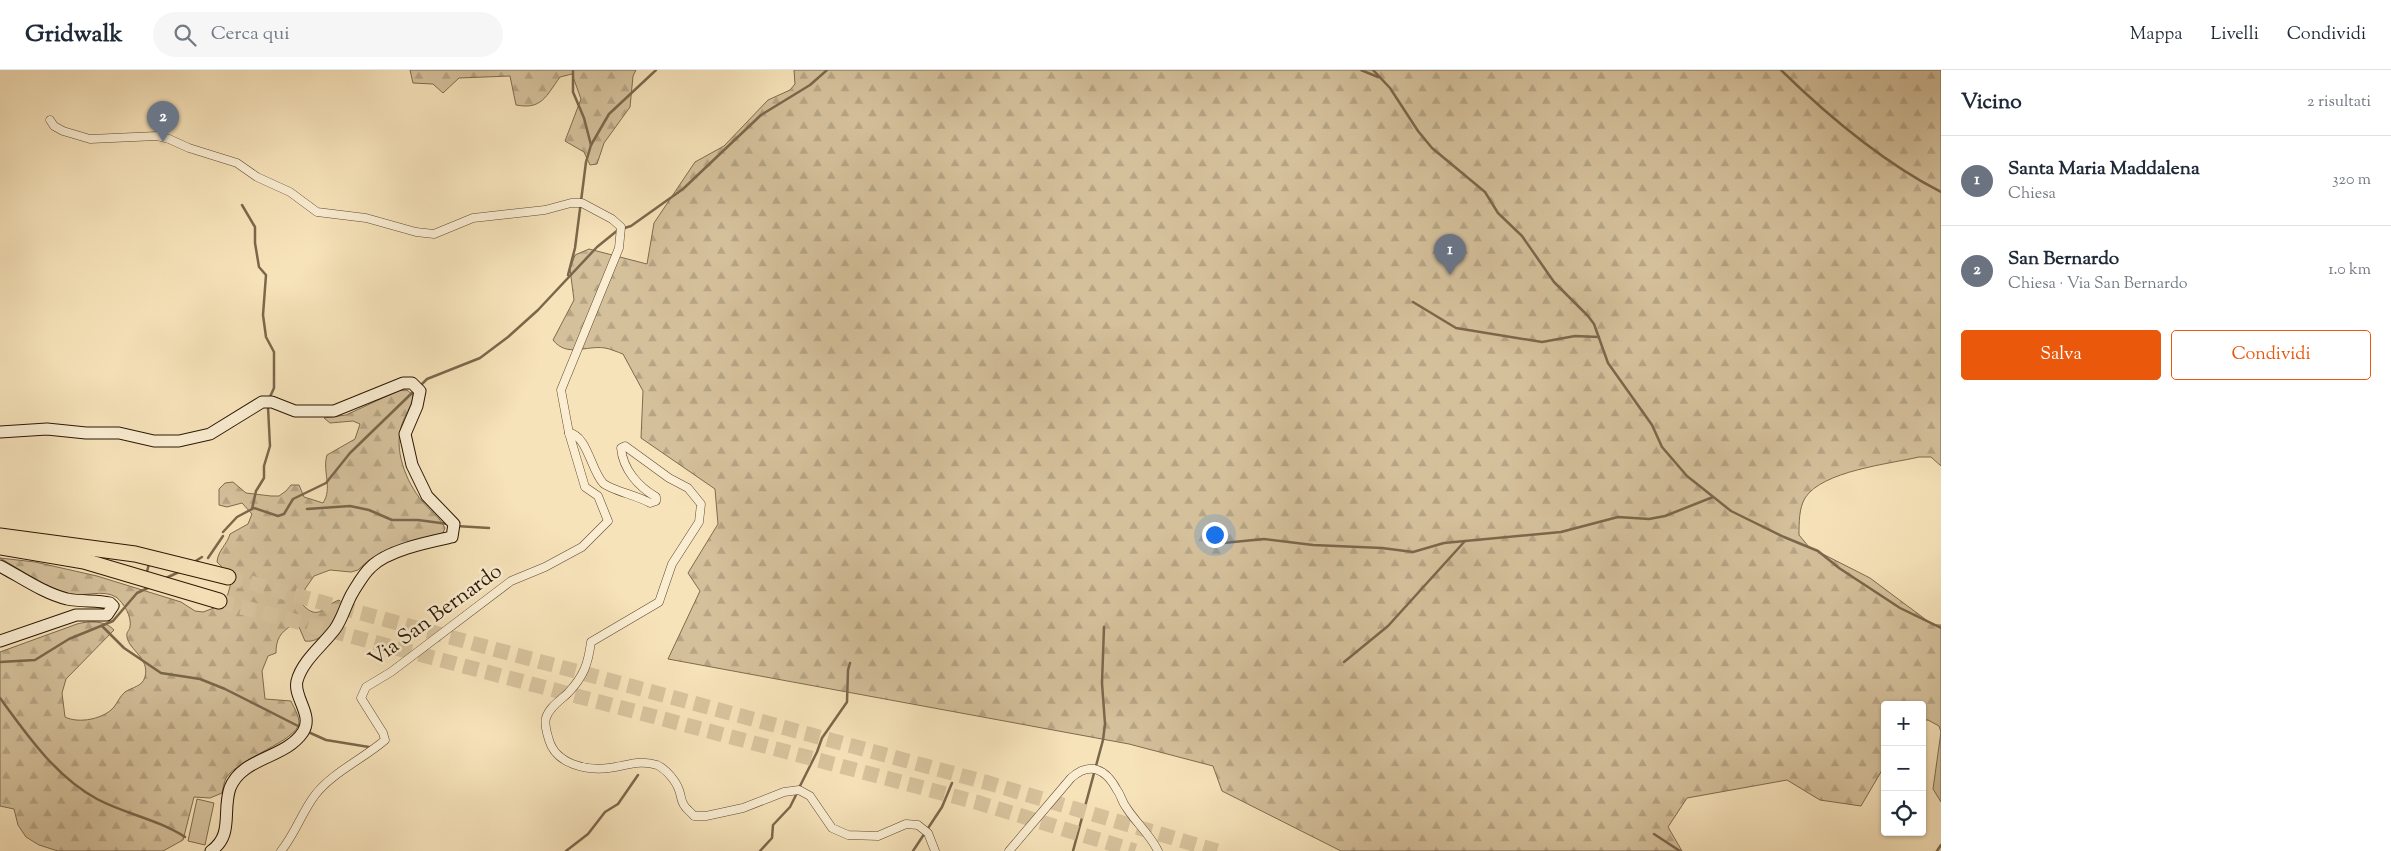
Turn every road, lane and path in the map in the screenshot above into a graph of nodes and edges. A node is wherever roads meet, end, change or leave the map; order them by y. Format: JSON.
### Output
{"nodes":[{"id":1,"x":50,"y":120,"type":"dead end"},
{"id":2,"x":0,"y":432,"type":"edge"},
{"id":3,"x":569,"y":433,"type":"junction"},
{"id":4,"x":0,"y":536,"type":"edge"},
{"id":5,"x":0,"y":547,"type":"edge"},
{"id":6,"x":82,"y":553,"type":"junction"},
{"id":7,"x":0,"y":566,"type":"edge"},
{"id":8,"x":228,"y":577,"type":"tunnel mouth"},
{"id":9,"x":219,"y":601,"type":"tunnel mouth"},
{"id":10,"x":0,"y":642,"type":"edge"},
{"id":11,"x":211,"y":851,"type":"edge"},
{"id":12,"x":281,"y":851,"type":"edge"},
{"id":13,"x":935,"y":851,"type":"edge"},
{"id":14,"x":1009,"y":851,"type":"edge"},
{"id":15,"x":1158,"y":851,"type":"edge"}],
"edges":[{"from":1,"to":3,"type":"street","name":"Via San Bernardo"},
{"from":2,"to":11,"type":"street"},
{"from":3,"to":12,"type":"street","name":"Via San Bernardo"},
{"from":3,"to":13,"type":"street"},
{"from":4,"to":6,"type":"highway"},
{"from":5,"to":6,"type":"highway"},
{"from":6,"to":8,"type":"highway"},
{"from":6,"to":9,"type":"highway"},
{"from":7,"to":10,"type":"street"},
{"from":14,"to":15,"type":"street"}]}
